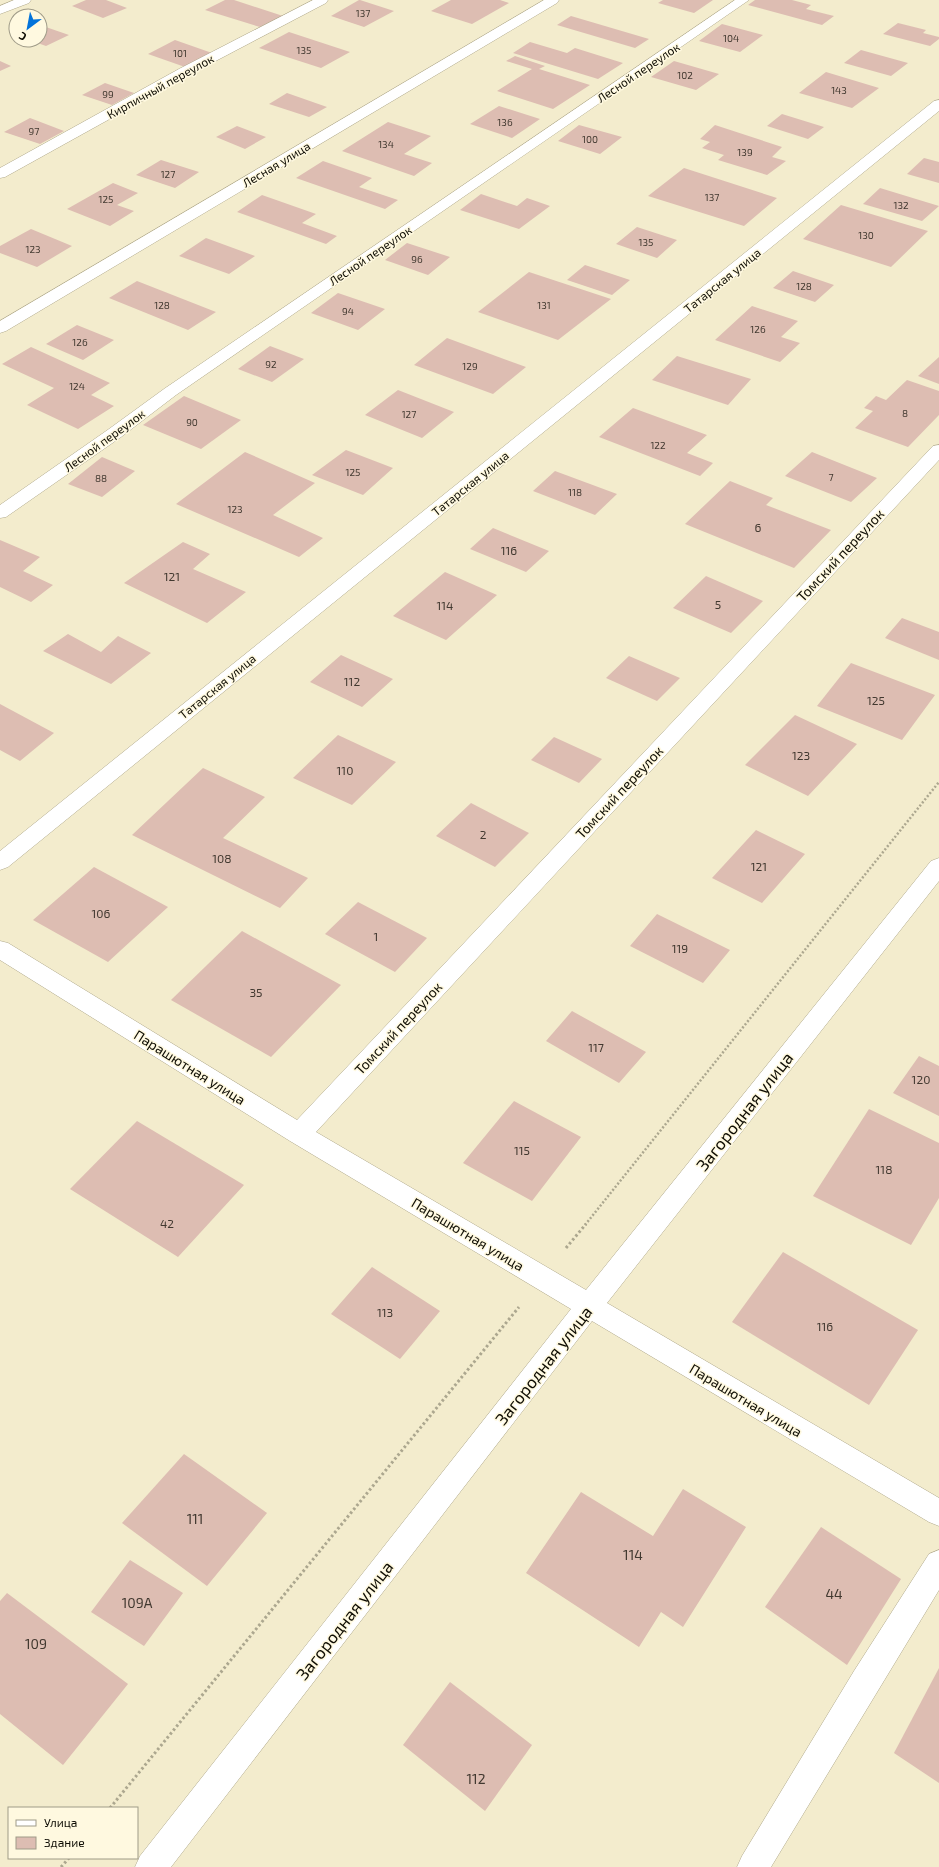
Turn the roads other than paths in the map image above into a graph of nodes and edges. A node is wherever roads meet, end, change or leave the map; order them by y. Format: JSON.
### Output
{"nodes":[{"id":1,"x":25,"y":0,"type":"edge"},
{"id":2,"x":322,"y":0,"type":"edge"},
{"id":3,"x":553,"y":0,"type":"edge"},
{"id":4,"x":742,"y":0,"type":"edge"},
{"id":5,"x":0,"y":10,"type":"edge"},
{"id":6,"x":939,"y":104,"type":"edge"},
{"id":7,"x":0,"y":174,"type":"edge"},
{"id":8,"x":0,"y":328,"type":"edge"},
{"id":9,"x":939,"y":450,"type":"edge"},
{"id":10,"x":0,"y":513,"type":"edge"},
{"id":11,"x":0,"y":862,"type":"edge"},
{"id":12,"x":939,"y":866,"type":"edge"},
{"id":13,"x":0,"y":949,"type":"edge"},
{"id":14,"x":299,"y":1134,"type":"junction"},
{"id":15,"x":588,"y":1307,"type":"junction"},
{"id":16,"x":939,"y":1513,"type":"edge"},
{"id":17,"x":939,"y":1564,"type":"edge"},
{"id":18,"x":151,"y":1867,"type":"edge"},
{"id":19,"x":753,"y":1867,"type":"edge"}],
"edges":[{"from":1,"to":5,"type":"street"},
{"from":2,"to":7,"type":"street","name":"Кирпичный переулок"},
{"from":3,"to":8,"type":"street","name":"Лесная улица"},
{"from":4,"to":10,"type":"street","name":"Лесной переулок"},
{"from":6,"to":11,"type":"street","name":"Татарская улица"},
{"from":9,"to":14,"type":"street","name":"Томский переулок"},
{"from":12,"to":15,"type":"street","name":"Загородная улица"},
{"from":13,"to":14,"type":"street","name":"Парашютная улица"},
{"from":14,"to":15,"type":"street","name":"Парашютная улица"},
{"from":15,"to":16,"type":"street","name":"Парашютная улица"},
{"from":15,"to":18,"type":"street","name":"Загородная улица"},
{"from":17,"to":19,"type":"street"}]}
